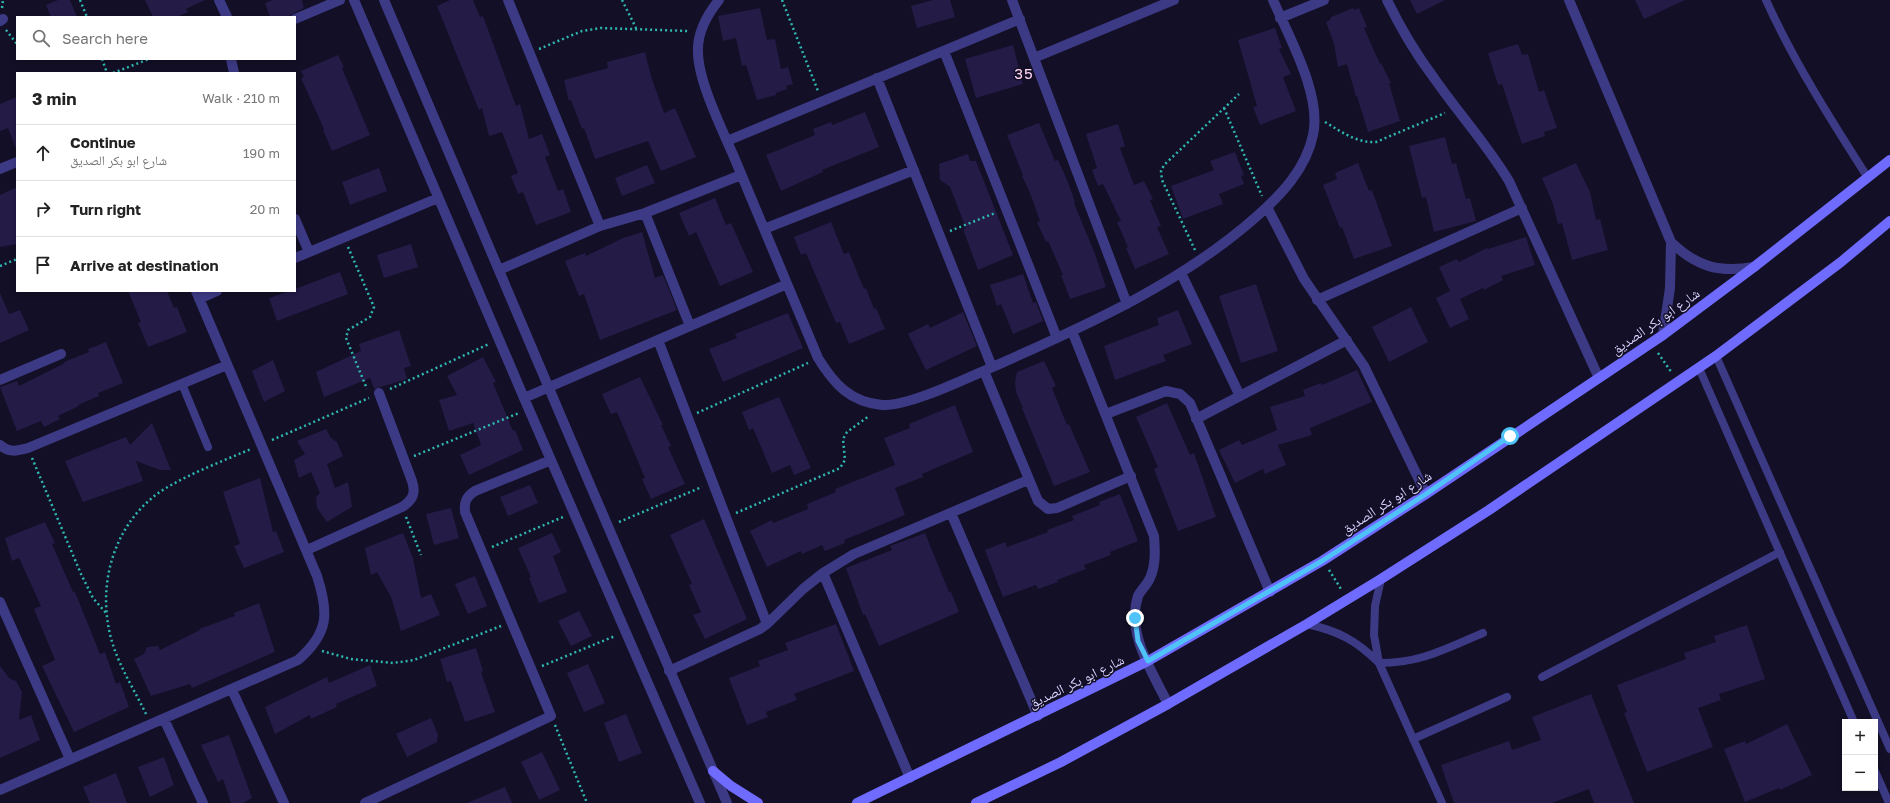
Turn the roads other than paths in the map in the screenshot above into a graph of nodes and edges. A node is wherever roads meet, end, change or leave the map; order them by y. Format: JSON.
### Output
{"nodes":[{"id":1,"x":219,"y":0,"type":"edge"},
{"id":2,"x":340,"y":0,"type":"edge"},
{"id":3,"x":354,"y":0,"type":"edge"},
{"id":4,"x":384,"y":0,"type":"edge"},
{"id":5,"x":508,"y":0,"type":"edge"},
{"id":6,"x":719,"y":0,"type":"edge"},
{"id":7,"x":1012,"y":0,"type":"edge"},
{"id":8,"x":1174,"y":0,"type":"edge"},
{"id":9,"x":1272,"y":0,"type":"edge"},
{"id":10,"x":1324,"y":0,"type":"edge"},
{"id":11,"x":1387,"y":0,"type":"edge"},
{"id":12,"x":1568,"y":0,"type":"edge"},
{"id":13,"x":1766,"y":0,"type":"edge"},
{"id":14,"x":227,"y":16,"type":"edge"},
{"id":15,"x":1280,"y":18,"type":"junction"},
{"id":16,"x":296,"y":19,"type":"edge"},
{"id":17,"x":1020,"y":19,"type":"junction"},
{"id":18,"x":944,"y":51,"type":"junction"},
{"id":19,"x":1034,"y":58,"type":"junction"},
{"id":20,"x":231,"y":60,"type":"edge"},
{"id":21,"x":234,"y":72,"type":"edge"},
{"id":22,"x":877,"y":78,"type":"junction"},
{"id":23,"x":727,"y":141,"type":"junction"},
{"id":24,"x":1890,"y":160,"type":"edge"},
{"id":25,"x":16,"y":162,"type":"edge"},
{"id":26,"x":0,"y":169,"type":"edge"},
{"id":27,"x":914,"y":170,"type":"junction"},
{"id":28,"x":741,"y":176,"type":"junction"},
{"id":29,"x":1868,"y":178,"type":"junction"},
{"id":30,"x":438,"y":198,"type":"junction"},
{"id":31,"x":1267,"y":207,"type":"junction"},
{"id":32,"x":1522,"y":208,"type":"junction"},
{"id":33,"x":645,"y":213,"type":"junction"},
{"id":34,"x":296,"y":221,"type":"edge"},
{"id":35,"x":1890,"y":221,"type":"edge"},
{"id":36,"x":600,"y":226,"type":"junction"},
{"id":37,"x":764,"y":230,"type":"junction"},
{"id":38,"x":1671,"y":242,"type":"junction"},
{"id":39,"x":309,"y":252,"type":"junction"},
{"id":40,"x":296,"y":258,"type":"edge"},
{"id":41,"x":1754,"y":267,"type":"junction"},
{"id":42,"x":499,"y":270,"type":"junction"},
{"id":43,"x":1181,"y":273,"type":"junction"},
{"id":44,"x":787,"y":284,"type":"junction"},
{"id":45,"x":212,"y":292,"type":"edge"},
{"id":46,"x":198,"y":295,"type":"edge"},
{"id":47,"x":1317,"y":300,"type":"junction"},
{"id":48,"x":1127,"y":304,"type":"junction"},
{"id":49,"x":690,"y":326,"type":"junction"},
{"id":50,"x":1072,"y":331,"type":"junction"},
{"id":51,"x":1663,"y":335,"type":"junction"},
{"id":52,"x":1057,"y":338,"type":"junction"},
{"id":53,"x":658,"y":340,"type":"junction"},
{"id":54,"x":1347,"y":340,"type":"junction"},
{"id":55,"x":61,"y":354,"type":"dead end"},
{"id":56,"x":1716,"y":356,"type":"junction"},
{"id":57,"x":227,"y":365,"type":"junction"},
{"id":58,"x":1699,"y":368,"type":"junction"},
{"id":59,"x":988,"y":369,"type":"junction"},
{"id":60,"x":1598,"y":376,"type":"junction"},
{"id":61,"x":0,"y":380,"type":"edge"},
{"id":62,"x":182,"y":384,"type":"junction"},
{"id":63,"x":547,"y":388,"type":"junction"},
{"id":64,"x":379,"y":393,"type":"dead end"},
{"id":65,"x":1240,"y":396,"type":"junction"},
{"id":66,"x":524,"y":398,"type":"junction"},
{"id":67,"x":1106,"y":414,"type":"junction"},
{"id":68,"x":1196,"y":419,"type":"junction"},
{"id":69,"x":0,"y":445,"type":"edge"},
{"id":70,"x":208,"y":447,"type":"dead end"},
{"id":71,"x":551,"y":460,"type":"junction"},
{"id":72,"x":1131,"y":476,"type":"junction"},
{"id":73,"x":1028,"y":480,"type":"junction"},
{"id":74,"x":1426,"y":494,"type":"junction"},
{"id":75,"x":951,"y":513,"type":"junction"},
{"id":76,"x":307,"y":550,"type":"junction"},
{"id":77,"x":1780,"y":552,"type":"junction"},
{"id":78,"x":823,"y":573,"type":"junction"},
{"id":79,"x":1381,"y":579,"type":"junction"},
{"id":80,"x":1270,"y":592,"type":"junction"},
{"id":81,"x":0,"y":602,"type":"edge"},
{"id":82,"x":767,"y":624,"type":"junction"},
{"id":83,"x":1307,"y":624,"type":"junction"},
{"id":84,"x":1482,"y":633,"type":"dead end"},
{"id":85,"x":1148,"y":661,"type":"junction"},
{"id":86,"x":1379,"y":663,"type":"junction"},
{"id":87,"x":669,"y":670,"type":"junction"},
{"id":88,"x":1542,"y":677,"type":"dead end"},
{"id":89,"x":232,"y":690,"type":"junction"},
{"id":90,"x":1507,"y":697,"type":"dead end"},
{"id":91,"x":1168,"y":704,"type":"junction"},
{"id":92,"x":1038,"y":716,"type":"junction"},
{"id":93,"x":164,"y":719,"type":"junction"},
{"id":94,"x":1853,"y":719,"type":"edge"},
{"id":95,"x":1414,"y":739,"type":"junction"},
{"id":96,"x":1890,"y":749,"type":"edge"},
{"id":97,"x":70,"y":759,"type":"junction"},
{"id":98,"x":713,"y":771,"type":"junction"},
{"id":99,"x":910,"y":778,"type":"junction"},
{"id":100,"x":1878,"y":778,"type":"edge"},
{"id":101,"x":0,"y":790,"type":"edge"},
{"id":102,"x":203,"y":803,"type":"edge"},
{"id":103,"x":284,"y":803,"type":"edge"},
{"id":104,"x":365,"y":803,"type":"edge"},
{"id":105,"x":700,"y":803,"type":"edge"},
{"id":106,"x":727,"y":803,"type":"edge"},
{"id":107,"x":758,"y":803,"type":"edge"},
{"id":108,"x":857,"y":803,"type":"edge"},
{"id":109,"x":976,"y":803,"type":"edge"},
{"id":110,"x":1442,"y":803,"type":"edge"},
{"id":111,"x":1889,"y":803,"type":"edge"}],
"edges":[{"from":1,"to":14,"type":"street"},
{"from":2,"to":16,"type":"street"},
{"from":3,"to":30,"type":"street"},
{"from":4,"to":42,"type":"street"},
{"from":5,"to":36,"type":"street"},
{"from":6,"to":23,"type":"street"},
{"from":7,"to":17,"type":"street"},
{"from":8,"to":19,"type":"street"},
{"from":9,"to":15,"type":"street"},
{"from":10,"to":15,"type":"street"},
{"from":11,"to":32,"type":"street"},
{"from":12,"to":38,"type":"street"},
{"from":13,"to":29,"type":"lane"},
{"from":15,"to":31,"type":"street"},
{"from":17,"to":18,"type":"street"},
{"from":17,"to":19,"type":"street"},
{"from":18,"to":22,"type":"street"},
{"from":18,"to":52,"type":"street"},
{"from":19,"to":48,"type":"street"},
{"from":20,"to":21,"type":"street"},
{"from":22,"to":23,"type":"street"},
{"from":22,"to":27,"type":"street"},
{"from":23,"to":28,"type":"street"},
{"from":24,"to":29,"type":"main road","name":"شارع ابو بكر الصديق"},
{"from":25,"to":26,"type":"street"},
{"from":27,"to":37,"type":"street"},
{"from":27,"to":59,"type":"street"},
{"from":28,"to":33,"type":"street"},
{"from":28,"to":37,"type":"street"},
{"from":29,"to":41,"type":"main road","name":"شارع ابو بكر الصديق"},
{"from":30,"to":39,"type":"street"},
{"from":30,"to":66,"type":"street"},
{"from":31,"to":43,"type":"street"},
{"from":31,"to":47,"type":"street"},
{"from":32,"to":47,"type":"street"},
{"from":32,"to":60,"type":"street"},
{"from":33,"to":36,"type":"street"},
{"from":33,"to":49,"type":"street"},
{"from":34,"to":39,"type":"street"},
{"from":35,"to":56,"type":"main road"},
{"from":36,"to":42,"type":"street"},
{"from":37,"to":44,"type":"street"},
{"from":38,"to":41,"type":"street"},
{"from":38,"to":51,"type":"street"},
{"from":39,"to":40,"type":"street"},
{"from":41,"to":51,"type":"main road","name":"شارع ابو بكر الصديق"},
{"from":42,"to":63,"type":"street"},
{"from":43,"to":48,"type":"street"},
{"from":43,"to":65,"type":"street"},
{"from":44,"to":49,"type":"street"},
{"from":44,"to":59,"type":"street"},
{"from":45,"to":46,"type":"street"},
{"from":46,"to":57,"type":"street"},
{"from":47,"to":54,"type":"street"},
{"from":48,"to":50,"type":"street"},
{"from":49,"to":53,"type":"street"},
{"from":50,"to":52,"type":"street"},
{"from":50,"to":67,"type":"street"},
{"from":51,"to":60,"type":"main road","name":"شارع ابو بكر الصديق"},
{"from":52,"to":59,"type":"street"},
{"from":53,"to":63,"type":"street"},
{"from":53,"to":82,"type":"street"},
{"from":54,"to":65,"type":"street"},
{"from":54,"to":74,"type":"street"},
{"from":55,"to":61,"type":"street"},
{"from":56,"to":58,"type":"main road"},
{"from":56,"to":96,"type":"lane"},
{"from":57,"to":62,"type":"street"},
{"from":57,"to":76,"type":"street"},
{"from":58,"to":77,"type":"lane"},
{"from":58,"to":79,"type":"main road"},
{"from":59,"to":73,"type":"street"},
{"from":60,"to":74,"type":"main road","name":"شارع ابو بكر الصديق"},
{"from":62,"to":69,"type":"street"},
{"from":62,"to":70,"type":"lane"},
{"from":63,"to":66,"type":"street"},
{"from":63,"to":87,"type":"street"},
{"from":64,"to":76,"type":"street"},
{"from":65,"to":68,"type":"street"},
{"from":66,"to":71,"type":"street"},
{"from":67,"to":68,"type":"street"},
{"from":67,"to":72,"type":"street"},
{"from":68,"to":80,"type":"street"},
{"from":71,"to":104,"type":"street"},
{"from":71,"to":105,"type":"street"},
{"from":72,"to":73,"type":"street"},
{"from":72,"to":85,"type":"street"},
{"from":73,"to":75,"type":"street"},
{"from":74,"to":80,"type":"main road","name":"شارع ابو بكر الصديق"},
{"from":75,"to":78,"type":"street"},
{"from":75,"to":92,"type":"street"},
{"from":76,"to":89,"type":"street"},
{"from":77,"to":88,"type":"lane"},
{"from":77,"to":94,"type":"lane"},
{"from":78,"to":82,"type":"street"},
{"from":78,"to":99,"type":"street"},
{"from":79,"to":83,"type":"main road"},
{"from":79,"to":86,"type":"lane"},
{"from":80,"to":85,"type":"main road","name":"شارع ابو بكر الصديق"},
{"from":81,"to":97,"type":"street"},
{"from":82,"to":87,"type":"street"},
{"from":83,"to":86,"type":"lane"},
{"from":83,"to":91,"type":"main road"},
{"from":84,"to":86,"type":"lane"},
{"from":85,"to":91,"type":"street"},
{"from":85,"to":92,"type":"main road","name":"شارع ابو بكر الصديق"},
{"from":86,"to":95,"type":"lane"},
{"from":87,"to":98,"type":"street"},
{"from":89,"to":93,"type":"street"},
{"from":89,"to":103,"type":"street"},
{"from":90,"to":95,"type":"lane"},
{"from":91,"to":109,"type":"main road"},
{"from":92,"to":99,"type":"main road","name":"شارع ابو بكر الصديق"},
{"from":93,"to":97,"type":"street"},
{"from":93,"to":102,"type":"street"},
{"from":95,"to":110,"type":"lane"},
{"from":97,"to":101,"type":"street"},
{"from":98,"to":106,"type":"street"},
{"from":98,"to":107,"type":"main road"},
{"from":99,"to":108,"type":"main road","name":"شارع ابو بكر الصديق"},
{"from":100,"to":111,"type":"lane"}]}
